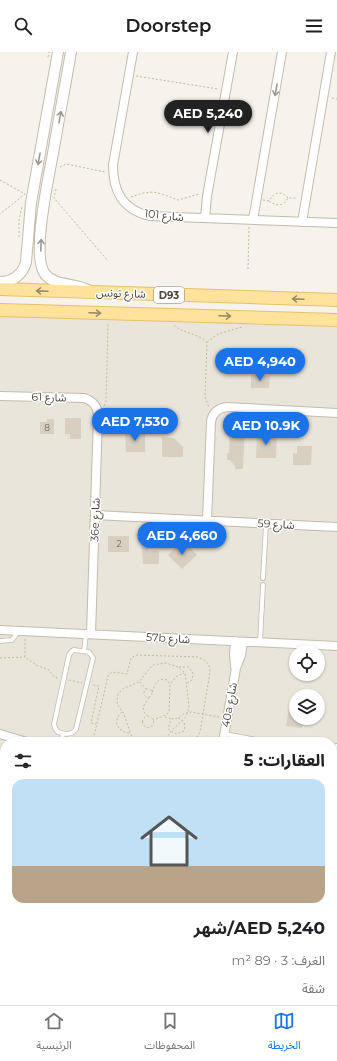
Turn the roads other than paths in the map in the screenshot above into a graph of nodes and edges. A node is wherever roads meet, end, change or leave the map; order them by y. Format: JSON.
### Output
{"nodes":[{"id":1,"x":58,"y":52,"type":"edge"},
{"id":2,"x":71,"y":52,"type":"edge"},
{"id":3,"x":133,"y":52,"type":"edge"},
{"id":4,"x":233,"y":52,"type":"edge"},
{"id":5,"x":282,"y":52,"type":"edge"},
{"id":6,"x":331,"y":52,"type":"edge"},
{"id":7,"x":205,"y":218,"type":"junction"},
{"id":8,"x":251,"y":220,"type":"junction"},
{"id":9,"x":302,"y":222,"type":"junction"},
{"id":10,"x":337,"y":223,"type":"edge"},
{"id":11,"x":0,"y":282,"type":"edge"},
{"id":12,"x":0,"y":289,"type":"edge"},
{"id":13,"x":92,"y":292,"type":"junction"},
{"id":14,"x":337,"y":300,"type":"edge"},
{"id":15,"x":0,"y":310,"type":"edge"},
{"id":16,"x":337,"y":320,"type":"edge"},
{"id":17,"x":0,"y":396,"type":"edge"},
{"id":18,"x":96,"y":406,"type":"joint"},
{"id":19,"x":337,"y":413,"type":"edge"},
{"id":20,"x":95,"y":515,"type":"junction"},
{"id":21,"x":207,"y":520,"type":"junction"},
{"id":22,"x":266,"y":523,"type":"junction"},
{"id":23,"x":337,"y":527,"type":"edge"},
{"id":24,"x":263,"y":578,"type":"dead end"},
{"id":25,"x":263,"y":585,"type":"dead end"},
{"id":26,"x":0,"y":630,"type":"edge"},
{"id":27,"x":19,"y":631,"type":"junction"},
{"id":28,"x":88,"y":634,"type":"junction"},
{"id":29,"x":0,"y":641,"type":"edge"},
{"id":30,"x":235,"y":641,"type":"junction"},
{"id":31,"x":243,"y":642,"type":"junction"},
{"id":32,"x":260,"y":643,"type":"junction"},
{"id":33,"x":337,"y":646,"type":"edge"},
{"id":34,"x":84,"y":651,"type":"junction"},
{"id":35,"x":236,"y":668,"type":"junction"},
{"id":36,"x":0,"y":734,"type":"edge"},
{"id":37,"x":63,"y":734,"type":"junction"},
{"id":38,"x":10,"y":737,"type":"edge"},
{"id":39,"x":62,"y":737,"type":"edge"},
{"id":40,"x":224,"y":737,"type":"edge"}],
"edges":[{"from":1,"to":11,"type":"street","one_way":true},
{"from":13,"to":2,"type":"street","one_way":true},
{"from":3,"to":7,"type":"street","name":"شارع 101"},
{"from":4,"to":7,"type":"street"},
{"from":5,"to":8,"type":"street","one_way":true},
{"from":6,"to":9,"type":"street"},
{"from":7,"to":8,"type":"street","name":"شارع 101"},
{"from":8,"to":9,"type":"street","name":"شارع 101"},
{"from":9,"to":10,"type":"street","name":"شارع 101"},
{"from":13,"to":12,"type":"main road","name":"شارع تونس","number":"D93","one_way":true},
{"from":14,"to":13,"type":"main road","name":"شارع تونس","number":"D93","one_way":true},
{"from":15,"to":16,"type":"main road","name":"شارع تونس","number":"D93","one_way":true},
{"from":17,"to":18,"type":"street","name":"شارع 61"},
{"from":18,"to":20,"type":"street","name":"36e شارع"},
{"from":19,"to":21,"type":"street"},
{"from":20,"to":21,"type":"street","name":"شارع 59"},
{"from":20,"to":28,"type":"street","name":"36e شارع"},
{"from":21,"to":22,"type":"street","name":"شارع 59"},
{"from":22,"to":23,"type":"street","name":"شارع 59"},
{"from":22,"to":24,"type":"lane"},
{"from":25,"to":32,"type":"lane"},
{"from":26,"to":27,"type":"street","name":"57b شارع"},
{"from":27,"to":28,"type":"street","name":"57b شارع"},
{"from":27,"to":29,"type":"lane"},
{"from":28,"to":30,"type":"street","name":"57b شارع"},
{"from":28,"to":34,"type":"lane"},
{"from":30,"to":31,"type":"street","name":"57b شارع"},
{"from":30,"to":35,"type":"street","name":"40a شارع"},
{"from":31,"to":32,"type":"street","name":"57b شارع"},
{"from":31,"to":35,"type":"street","name":"40a شارع"},
{"from":32,"to":33,"type":"street","name":"57b شارع"},
{"from":34,"to":37,"type":"lane"},
{"from":34,"to":37,"type":"lane"},
{"from":35,"to":40,"type":"street","name":"40a شارع"},
{"from":36,"to":38,"type":"street"},
{"from":37,"to":39,"type":"lane"}]}
